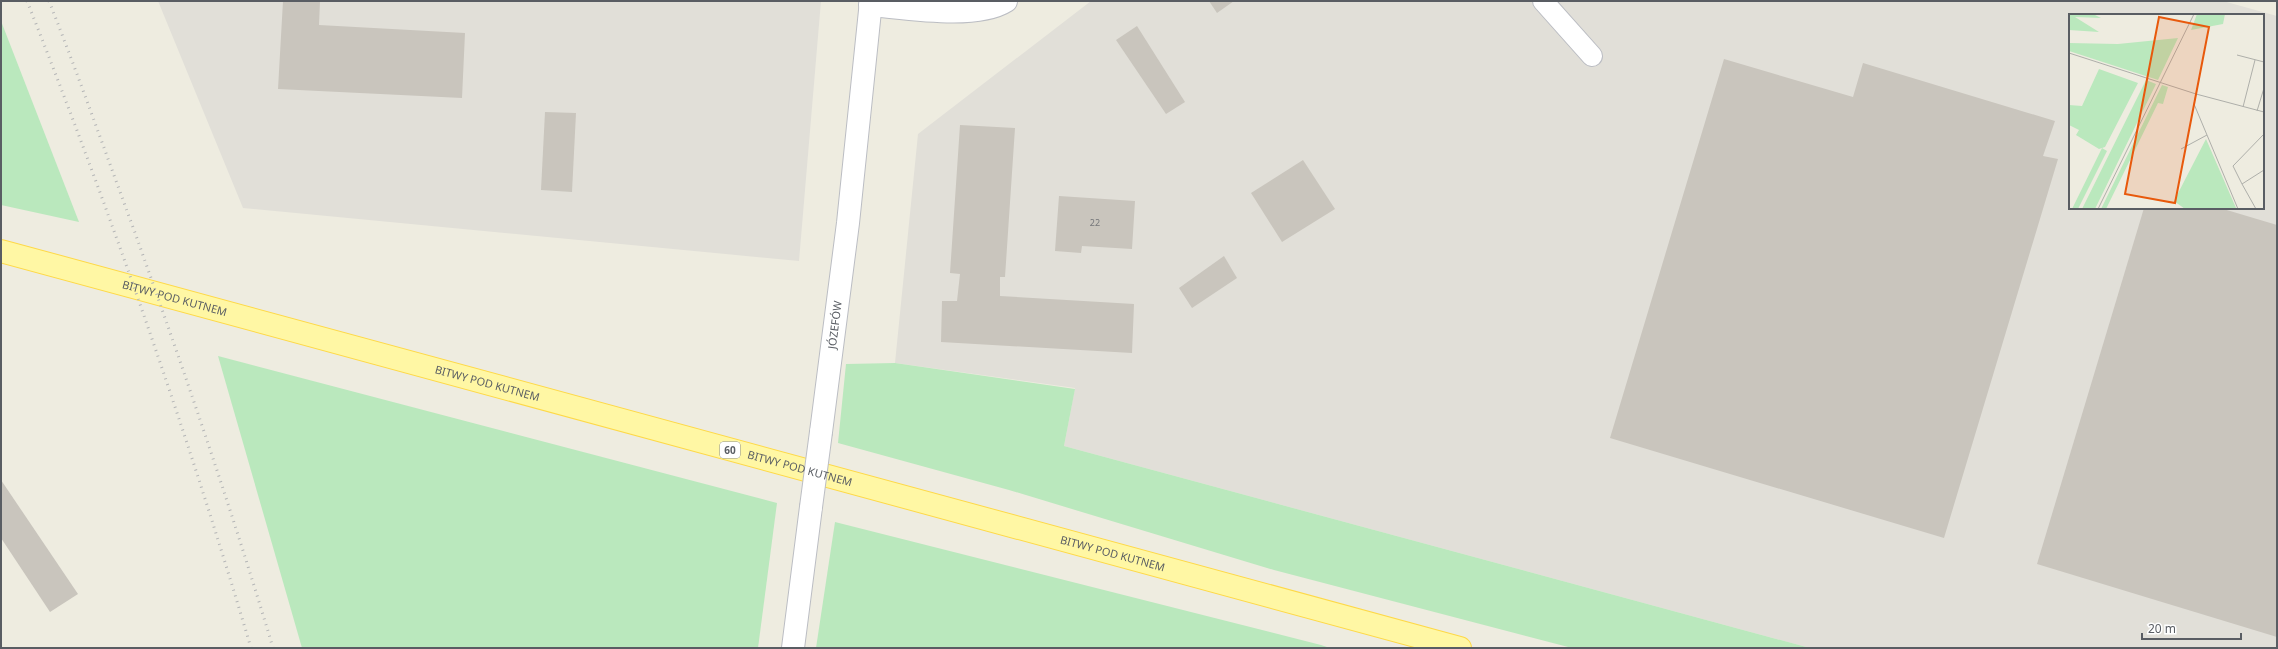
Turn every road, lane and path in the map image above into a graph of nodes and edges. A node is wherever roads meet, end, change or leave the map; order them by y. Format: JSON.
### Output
{"nodes":[{"id":1,"x":1006,"y":1,"type":"edge"},
{"id":2,"x":1543,"y":1,"type":"edge"},
{"id":3,"x":870,"y":3,"type":"edge"},
{"id":4,"x":1592,"y":56,"type":"dead end"},
{"id":5,"x":1,"y":251,"type":"edge"},
{"id":6,"x":793,"y":648,"type":"edge"},
{"id":7,"x":1460,"y":648,"type":"edge"}],
"edges":[{"from":1,"to":3,"type":"street"},
{"from":2,"to":4,"type":"lane"},
{"from":3,"to":6,"type":"street","name":"JÓZEFÓW","bridge":true},
{"from":5,"to":7,"type":"main road","name":"BITWY POD KUTNEM","number":"60"}]}
